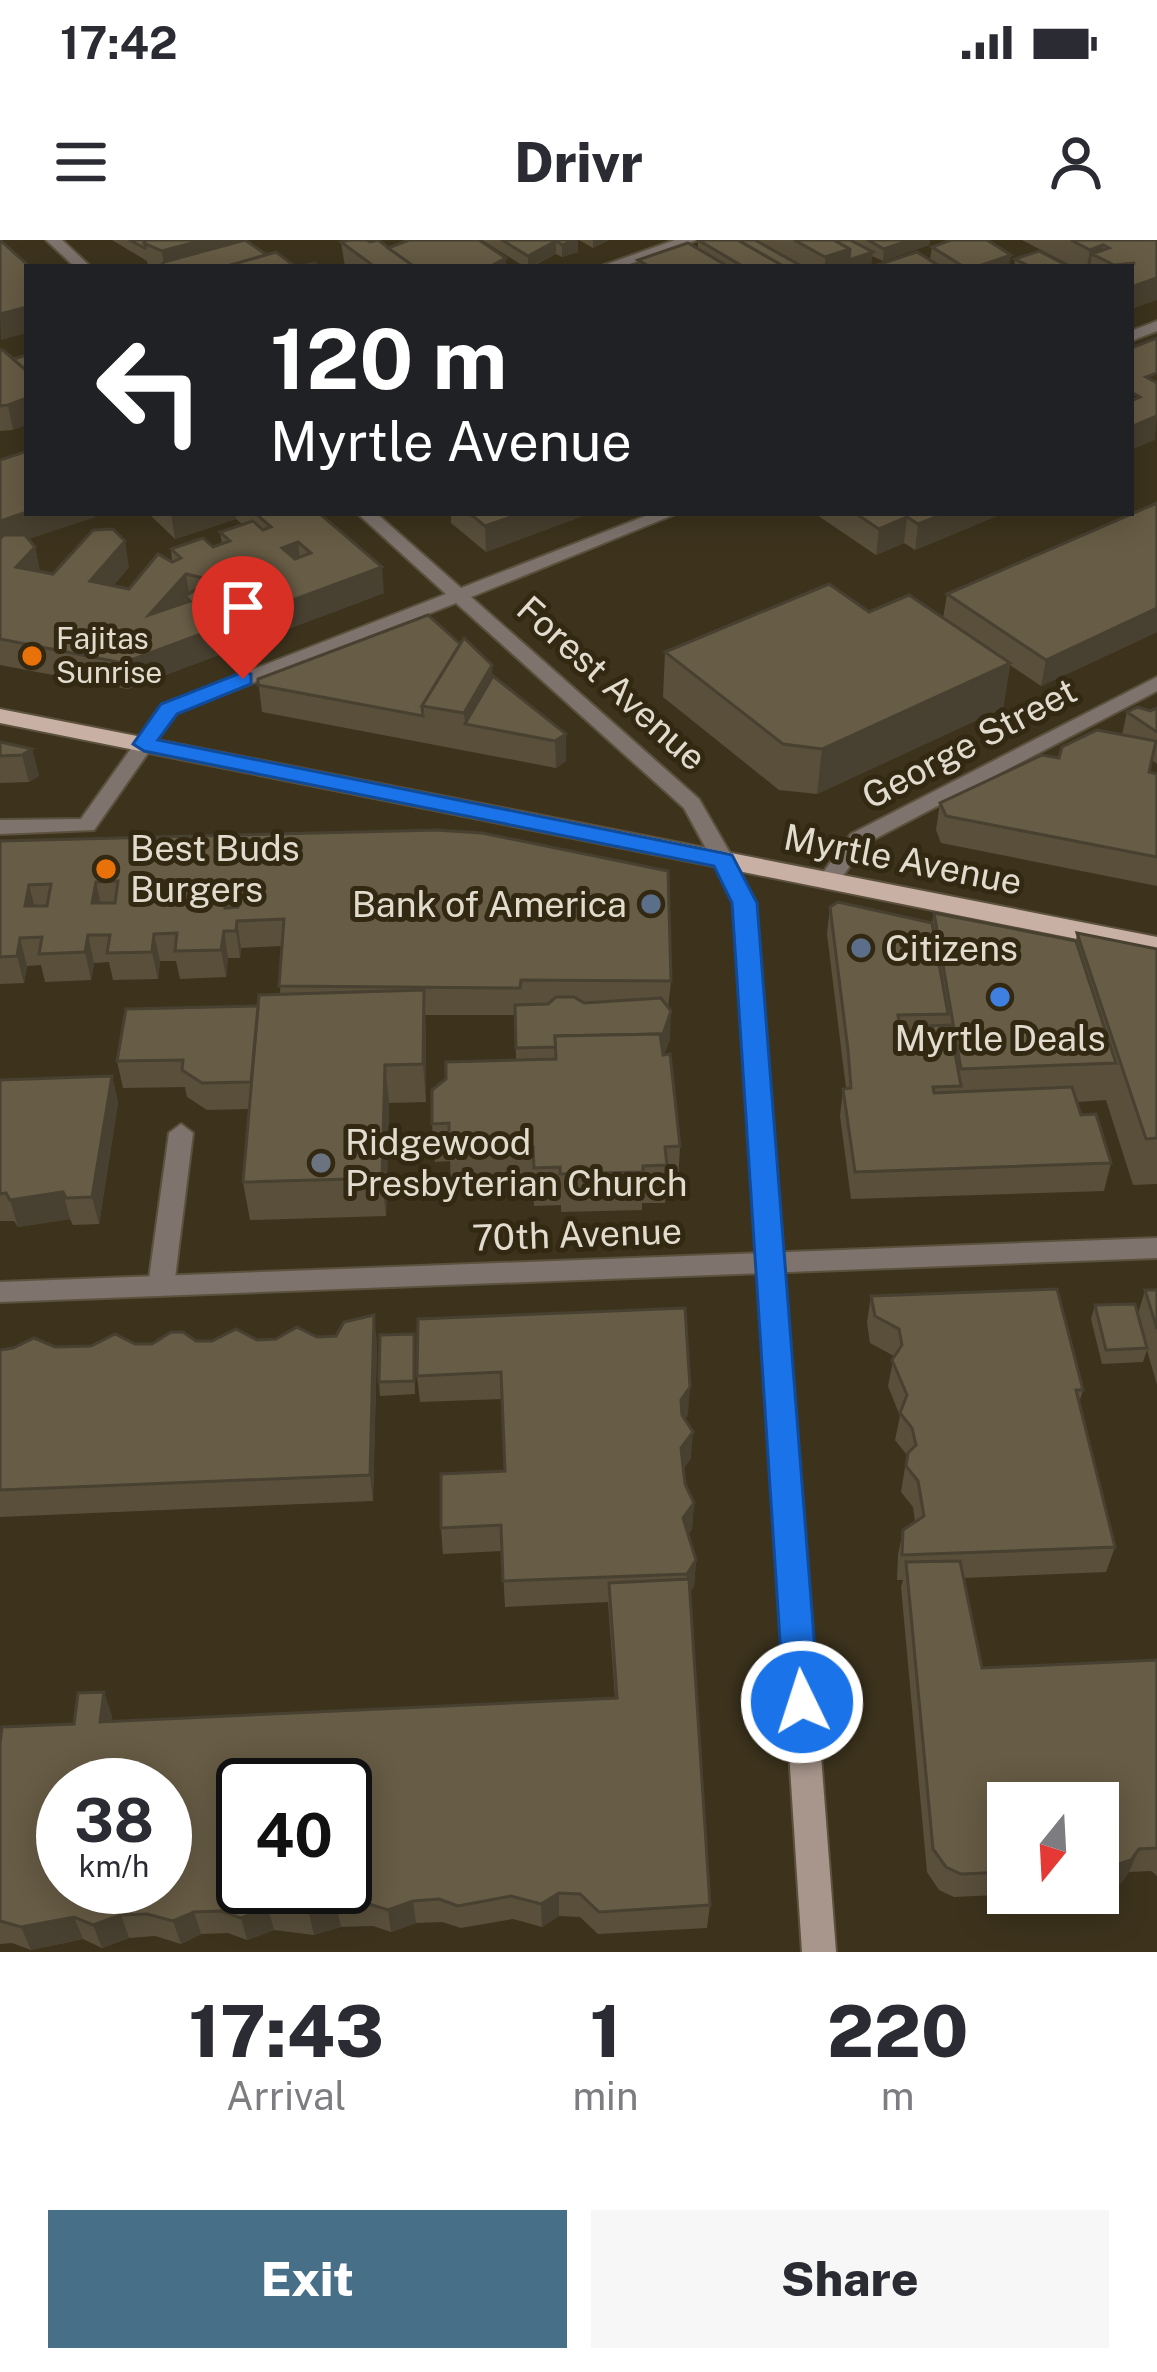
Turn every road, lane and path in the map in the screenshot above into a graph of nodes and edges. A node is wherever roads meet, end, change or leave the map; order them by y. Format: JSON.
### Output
{"nodes":[{"id":1,"x":53,"y":240,"type":"edge"},
{"id":2,"x":690,"y":240,"type":"edge"},
{"id":3,"x":81,"y":264,"type":"edge"},
{"id":4,"x":615,"y":264,"type":"edge"},
{"id":5,"x":369,"y":516,"type":"edge"},
{"id":6,"x":661,"y":516,"type":"edge"},
{"id":7,"x":459,"y":594,"type":"junction"},
{"id":8,"x":1157,"y":683,"type":"edge"},
{"id":9,"x":0,"y":716,"type":"edge"},
{"id":10,"x":144,"y":744,"type":"junction"},
{"id":11,"x":0,"y":827,"type":"edge"},
{"id":12,"x":723,"y":860,"type":"junction"},
{"id":13,"x":828,"y":881,"type":"junction"},
{"id":14,"x":1157,"y":946,"type":"edge"},
{"id":15,"x":181,"y":1133,"type":"dead end"},
{"id":16,"x":1157,"y":1248,"type":"edge"},
{"id":17,"x":771,"y":1263,"type":"junction"},
{"id":18,"x":161,"y":1286,"type":"junction"},
{"id":19,"x":0,"y":1292,"type":"edge"},
{"id":20,"x":819,"y":1952,"type":"edge"}],
"edges":[{"from":1,"to":3,"type":"street"},
{"from":2,"to":4,"type":"street"},
{"from":5,"to":7,"type":"street","name":"Forest Avenue"},
{"from":6,"to":7,"type":"street"},
{"from":7,"to":10,"type":"street"},
{"from":7,"to":12,"type":"street","name":"Forest Avenue"},
{"from":8,"to":13,"type":"street","name":"George Street"},
{"from":9,"to":10,"type":"main road","name":"Myrtle Avenue"},
{"from":10,"to":11,"type":"street"},
{"from":10,"to":12,"type":"main road","name":"Myrtle Avenue"},
{"from":12,"to":13,"type":"main road","name":"Myrtle Avenue"},
{"from":12,"to":17,"type":"street","name":"Forest Avenue"},
{"from":13,"to":14,"type":"main road","name":"Myrtle Avenue"},
{"from":15,"to":18,"type":"street"},
{"from":16,"to":17,"type":"street","name":"70th Avenue"},
{"from":17,"to":18,"type":"street","name":"70th Avenue"},
{"from":17,"to":20,"type":"street","name":"Forest Avenue"},
{"from":18,"to":19,"type":"street","name":"70th Avenue"}]}
